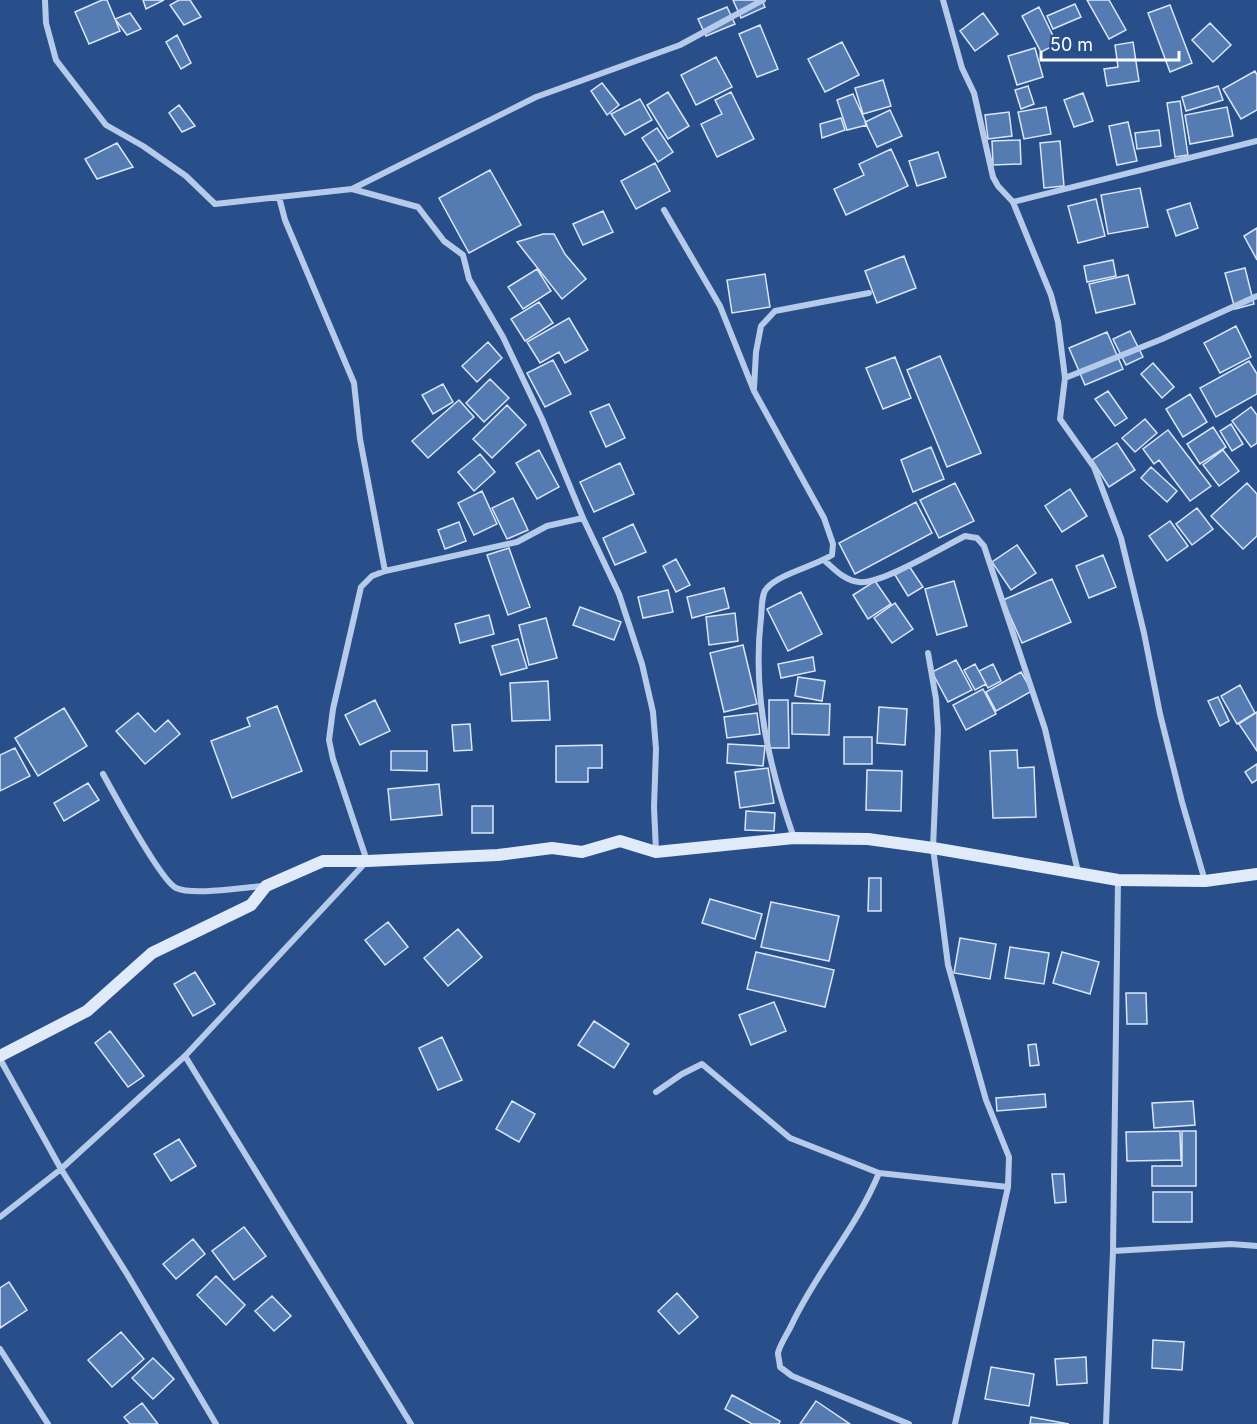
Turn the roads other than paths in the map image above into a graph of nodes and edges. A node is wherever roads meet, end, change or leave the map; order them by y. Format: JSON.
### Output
{"nodes":[{"id":1,"x":45,"y":0,"type":"edge"},
{"id":2,"x":763,"y":0,"type":"edge"},
{"id":3,"x":943,"y":0,"type":"edge"},
{"id":4,"x":1257,"y":141,"type":"edge"},
{"id":5,"x":352,"y":189,"type":"junction"},
{"id":6,"x":279,"y":197,"type":"junction"},
{"id":7,"x":1013,"y":202,"type":"junction"},
{"id":8,"x":664,"y":210,"type":"dead end"},
{"id":9,"x":869,"y":292,"type":"dead end"},
{"id":10,"x":1257,"y":296,"type":"edge"},
{"id":11,"x":1065,"y":378,"type":"junction"},
{"id":12,"x":754,"y":391,"type":"junction"},
{"id":13,"x":583,"y":518,"type":"junction"},
{"id":14,"x":824,"y":560,"type":"junction"},
{"id":15,"x":385,"y":571,"type":"junction"},
{"id":16,"x":928,"y":653,"type":"dead end"},
{"id":17,"x":103,"y":774,"type":"dead end"},
{"id":18,"x":794,"y":838,"type":"junction"},
{"id":19,"x":933,"y":848,"type":"junction"},
{"id":20,"x":656,"y":852,"type":"junction"},
{"id":21,"x":367,"y":861,"type":"junction"},
{"id":22,"x":1078,"y":873,"type":"junction"},
{"id":23,"x":1257,"y":874,"type":"edge"},
{"id":24,"x":1118,"y":880,"type":"junction"},
{"id":25,"x":1205,"y":881,"type":"junction"},
{"id":26,"x":266,"y":886,"type":"junction"},
{"id":27,"x":185,"y":1056,"type":"junction"},
{"id":28,"x":0,"y":1057,"type":"edge"},
{"id":29,"x":656,"y":1092,"type":"dead end"},
{"id":30,"x":61,"y":1169,"type":"junction"},
{"id":31,"x":879,"y":1173,"type":"junction"},
{"id":32,"x":1008,"y":1187,"type":"junction"},
{"id":33,"x":0,"y":1217,"type":"edge"},
{"id":34,"x":1257,"y":1246,"type":"edge"},
{"id":35,"x":1113,"y":1251,"type":"junction"},
{"id":36,"x":0,"y":1349,"type":"edge"},
{"id":37,"x":48,"y":1424,"type":"edge"},
{"id":38,"x":216,"y":1424,"type":"edge"},
{"id":39,"x":411,"y":1424,"type":"edge"},
{"id":40,"x":909,"y":1424,"type":"edge"},
{"id":41,"x":955,"y":1424,"type":"edge"},
{"id":42,"x":1106,"y":1424,"type":"edge"}],
"edges":[{"from":1,"to":6,"type":"street"},
{"from":2,"to":5,"type":"street"},
{"from":3,"to":7,"type":"street"},
{"from":4,"to":7,"type":"street"},
{"from":5,"to":6,"type":"street"},
{"from":5,"to":13,"type":"street"},
{"from":6,"to":15,"type":"street"},
{"from":7,"to":11,"type":"street"},
{"from":8,"to":12,"type":"street"},
{"from":9,"to":12,"type":"street"},
{"from":10,"to":11,"type":"street"},
{"from":11,"to":25,"type":"street"},
{"from":12,"to":14,"type":"street"},
{"from":13,"to":15,"type":"street"},
{"from":13,"to":20,"type":"street"},
{"from":14,"to":18,"type":"street"},
{"from":14,"to":22,"type":"street"},
{"from":15,"to":21,"type":"street"},
{"from":16,"to":19,"type":"street"},
{"from":17,"to":26,"type":"street"},
{"from":18,"to":19,"type":"street"},
{"from":18,"to":20,"type":"street"},
{"from":19,"to":22,"type":"street"},
{"from":19,"to":32,"type":"street"},
{"from":20,"to":21,"type":"street"},
{"from":21,"to":26,"type":"street"},
{"from":21,"to":27,"type":"street"},
{"from":22,"to":24,"type":"street"},
{"from":23,"to":25,"type":"street"},
{"from":24,"to":25,"type":"street"},
{"from":24,"to":35,"type":"street"},
{"from":26,"to":28,"type":"street"},
{"from":27,"to":30,"type":"street"},
{"from":27,"to":39,"type":"street"},
{"from":28,"to":30,"type":"street"},
{"from":29,"to":31,"type":"street"},
{"from":30,"to":33,"type":"street"},
{"from":30,"to":38,"type":"street"},
{"from":31,"to":32,"type":"street"},
{"from":31,"to":40,"type":"street"},
{"from":32,"to":41,"type":"street"},
{"from":34,"to":35,"type":"street"},
{"from":35,"to":42,"type":"street"},
{"from":36,"to":37,"type":"street"}]}
